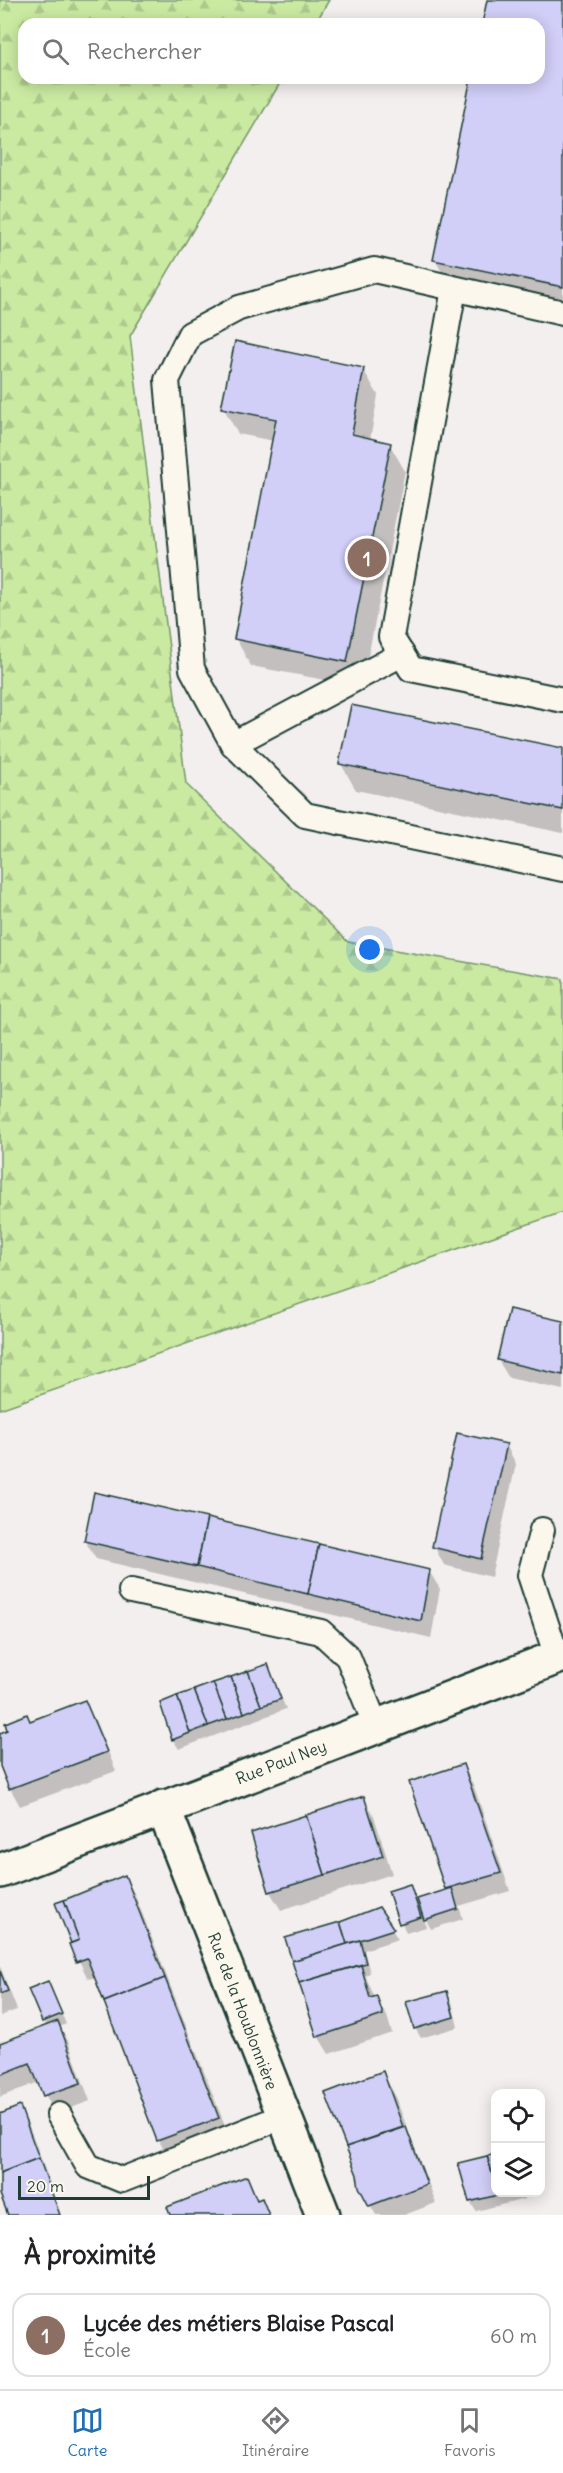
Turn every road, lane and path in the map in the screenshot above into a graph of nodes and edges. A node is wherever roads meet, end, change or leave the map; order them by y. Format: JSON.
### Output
{"nodes":[{"id":1,"x":454,"y":289,"type":"junction"},
{"id":2,"x":563,"y":313,"type":"edge"},
{"id":3,"x":402,"y":654,"type":"junction"},
{"id":4,"x":563,"y":700,"type":"edge"},
{"id":5,"x":233,"y":744,"type":"junction"},
{"id":6,"x":563,"y":869,"type":"edge"},
{"id":7,"x":542,"y":1530,"type":"dead end"},
{"id":8,"x":131,"y":1591,"type":"dead end"},
{"id":9,"x":560,"y":1656,"type":"edge"},
{"id":10,"x":376,"y":1726,"type":"junction"},
{"id":11,"x":163,"y":1807,"type":"junction"},
{"id":12,"x":0,"y":1871,"type":"edge"},
{"id":13,"x":59,"y":2115,"type":"dead end"},
{"id":14,"x":284,"y":2116,"type":"junction"},
{"id":15,"x":323,"y":2215,"type":"edge"}],
"edges":[{"from":1,"to":2,"type":"lane"},
{"from":1,"to":3,"type":"lane"},
{"from":1,"to":5,"type":"lane"},
{"from":3,"to":4,"type":"lane"},
{"from":3,"to":5,"type":"lane"},
{"from":5,"to":6,"type":"lane"},
{"from":7,"to":9,"type":"lane"},
{"from":8,"to":10,"type":"lane"},
{"from":9,"to":10,"type":"street","name":"Rue Paul Ney"},
{"from":10,"to":11,"type":"street","name":"Rue Paul Ney"},
{"from":11,"to":12,"type":"street","name":"Rue Paul Ney"},
{"from":11,"to":14,"type":"street","name":"Rue de la Houblonnière"},
{"from":13,"to":14,"type":"lane"},
{"from":14,"to":15,"type":"street","name":"Rue de la Houblonnière"}]}
